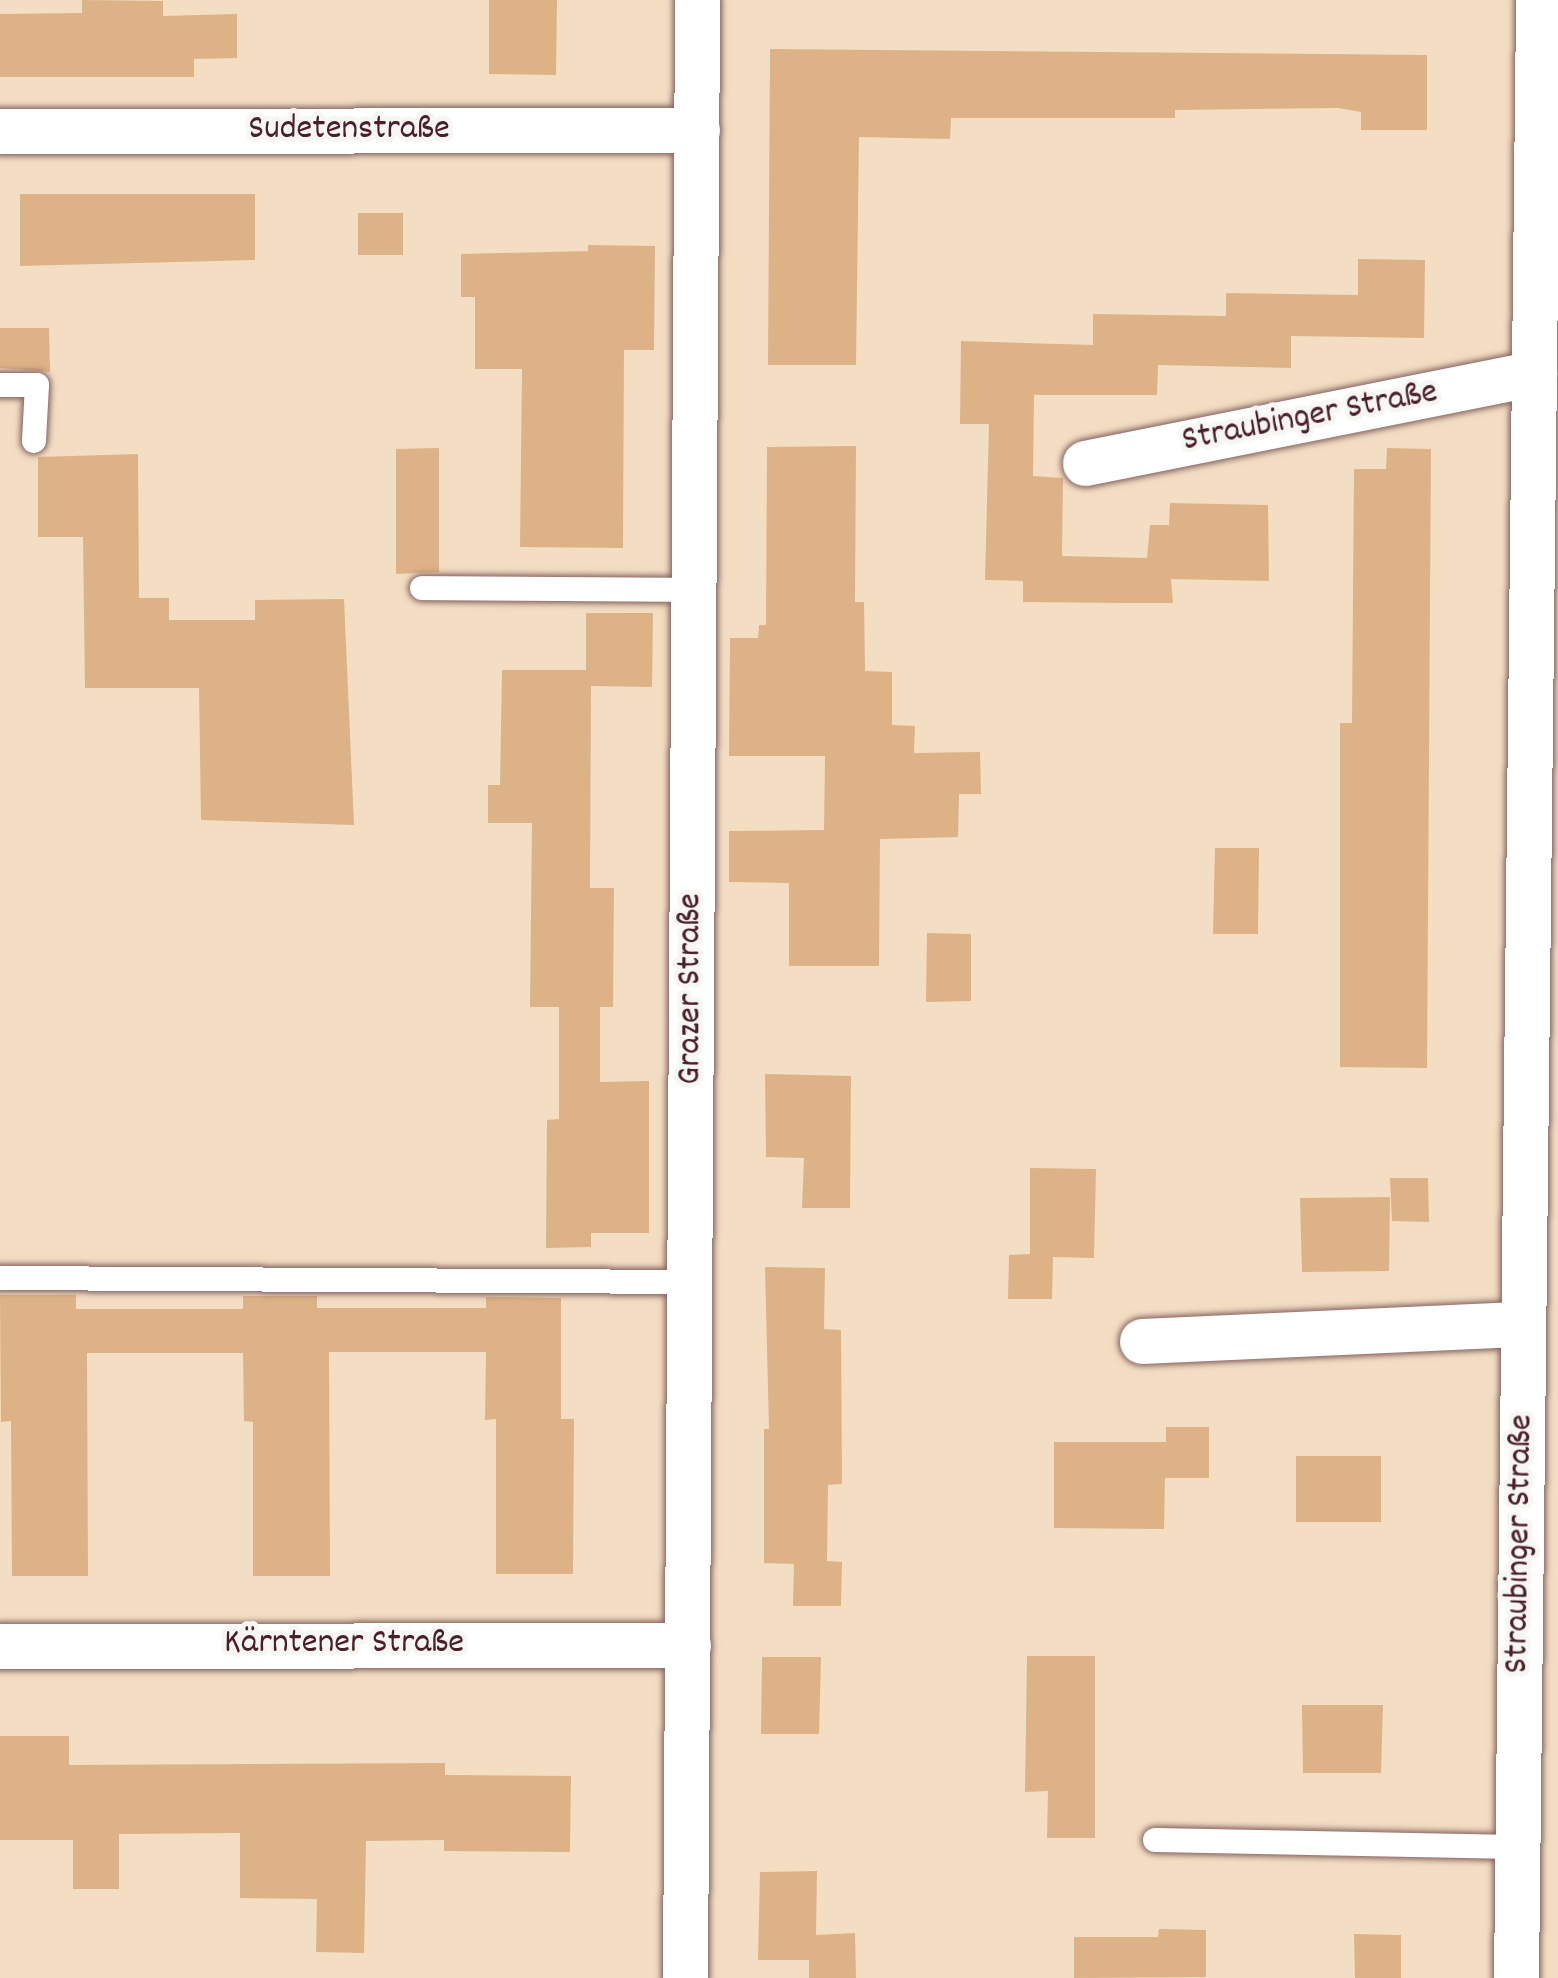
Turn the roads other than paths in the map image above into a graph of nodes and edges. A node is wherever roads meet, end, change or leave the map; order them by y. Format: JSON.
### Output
{"nodes":[{"id":1,"x":698,"y":0,"type":"edge"},
{"id":2,"x":1538,"y":0,"type":"edge"},
{"id":3,"x":697,"y":130,"type":"junction"},
{"id":4,"x":0,"y":131,"type":"edge"},
{"id":5,"x":1534,"y":373,"type":"junction"},
{"id":6,"x":0,"y":385,"type":"edge"},
{"id":7,"x":34,"y":441,"type":"dead end"},
{"id":8,"x":1085,"y":464,"type":"dead end"},
{"id":9,"x":422,"y":588,"type":"dead end"},
{"id":10,"x":694,"y":590,"type":"junction"},
{"id":11,"x":1544,"y":685,"type":"edge"},
{"id":12,"x":1541,"y":1239,"type":"edge"},
{"id":13,"x":0,"y":1279,"type":"edge"},
{"id":14,"x":690,"y":1282,"type":"junction"},
{"id":15,"x":1523,"y":1324,"type":"junction"},
{"id":16,"x":1142,"y":1341,"type":"dead end"},
{"id":17,"x":688,"y":1645,"type":"junction"},
{"id":18,"x":0,"y":1646,"type":"edge"},
{"id":19,"x":1538,"y":1765,"type":"edge"},
{"id":20,"x":1156,"y":1840,"type":"dead end"},
{"id":21,"x":1517,"y":1847,"type":"junction"},
{"id":22,"x":685,"y":1978,"type":"edge"},
{"id":23,"x":1516,"y":1978,"type":"edge"}],
"edges":[{"from":1,"to":3,"type":"street","name":"Grazer Straße"},
{"from":2,"to":5,"type":"street","name":"Straubinger Straße"},
{"from":3,"to":4,"type":"street","name":"Sudetenstraße"},
{"from":3,"to":10,"type":"street","name":"Grazer Straße"},
{"from":5,"to":8,"type":"street","name":"Straubinger Straße"},
{"from":5,"to":11,"type":"street","name":"Straubinger Straße"},
{"from":6,"to":7,"type":"lane"},
{"from":9,"to":10,"type":"lane"},
{"from":10,"to":14,"type":"street","name":"Grazer Straße"},
{"from":11,"to":12,"type":"street","name":"Straubinger Straße"},
{"from":12,"to":15,"type":"street","name":"Straubinger Straße"},
{"from":13,"to":14,"type":"lane"},
{"from":14,"to":17,"type":"street","name":"Grazer Straße"},
{"from":15,"to":16,"type":"street"},
{"from":15,"to":19,"type":"street","name":"Straubinger Straße"},
{"from":17,"to":18,"type":"street","name":"Kärntener Straße"},
{"from":17,"to":22,"type":"street","name":"Grazer Straße"},
{"from":19,"to":21,"type":"street","name":"Straubinger Straße"},
{"from":20,"to":21,"type":"lane"},
{"from":21,"to":23,"type":"street","name":"Straubinger Straße"}]}
